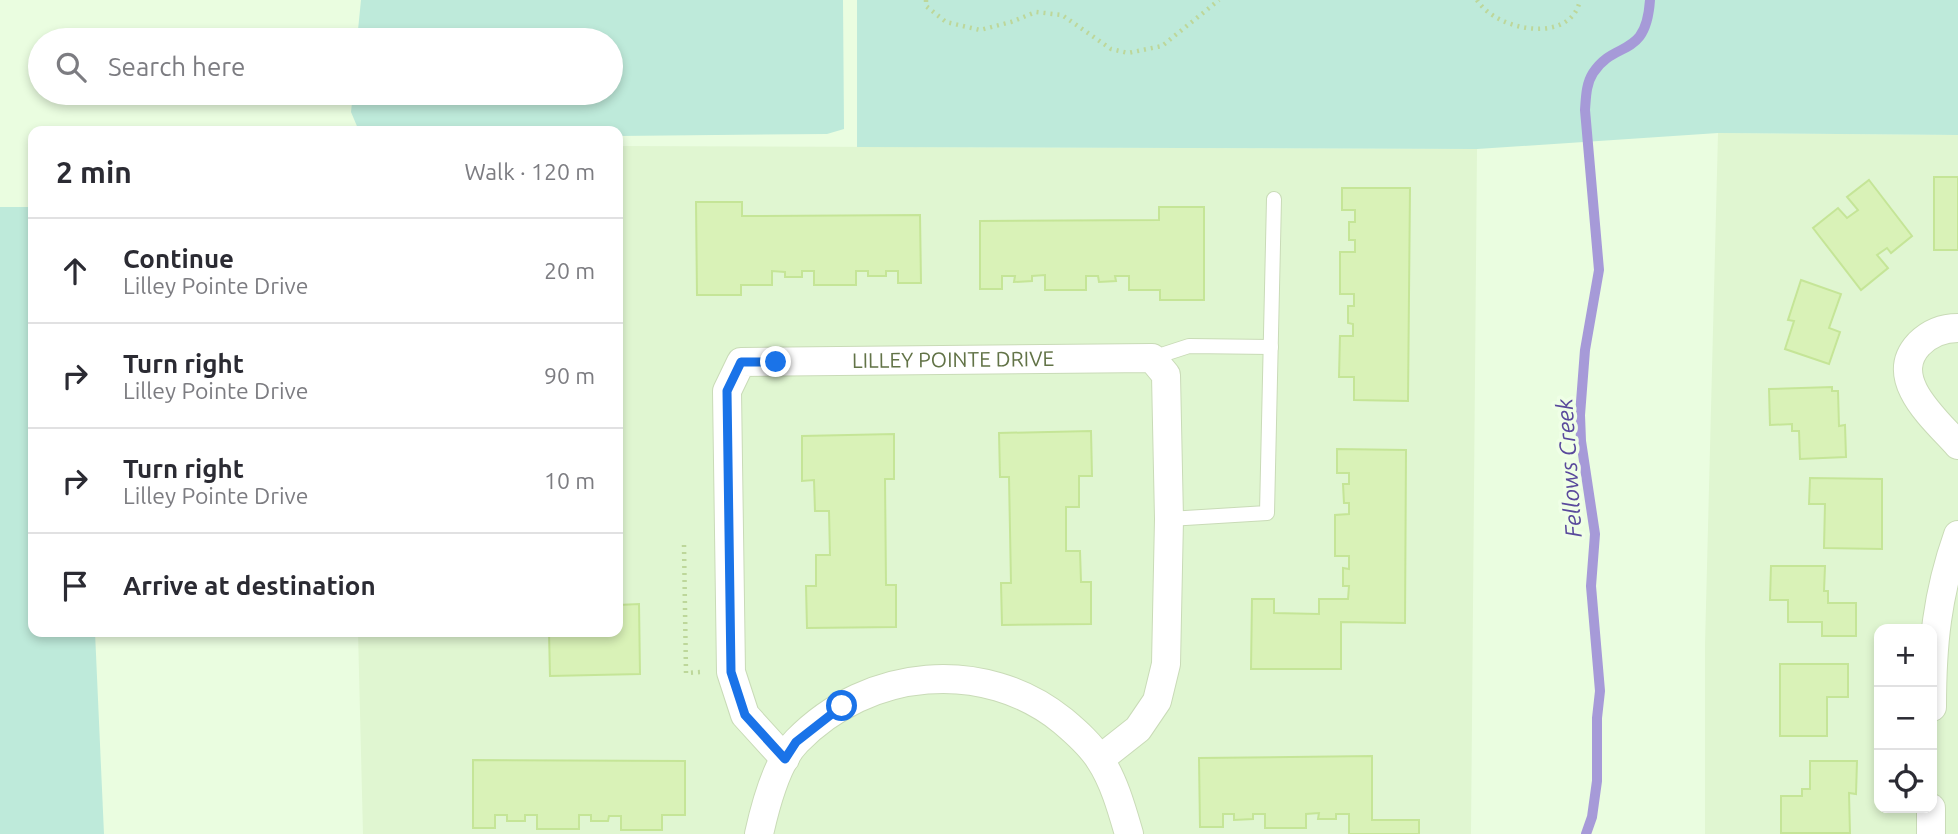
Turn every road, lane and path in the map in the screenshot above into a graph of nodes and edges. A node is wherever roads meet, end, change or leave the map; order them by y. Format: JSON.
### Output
{"nodes":[{"id":1,"x":926,"y":0,"type":"edge"},
{"id":2,"x":1219,"y":0,"type":"edge"},
{"id":3,"x":1477,"y":0,"type":"edge"},
{"id":4,"x":1580,"y":0,"type":"edge"},
{"id":5,"x":1273,"y":200,"type":"dead end"},
{"id":6,"x":1958,"y":328,"type":"edge"},
{"id":7,"x":1270,"y":346,"type":"junction"},
{"id":8,"x":1152,"y":358,"type":"junction"},
{"id":9,"x":1958,"y":444,"type":"edge"},
{"id":10,"x":1168,"y":519,"type":"junction"},
{"id":11,"x":1958,"y":535,"type":"edge"},
{"id":12,"x":684,"y":545,"type":"dead end"},
{"id":13,"x":705,"y":671,"type":"dead end"},
{"id":14,"x":1932,"y":687,"type":"edge"},
{"id":15,"x":785,"y":759,"type":"junction"},
{"id":16,"x":1100,"y":759,"type":"junction"},
{"id":17,"x":1931,"y":813,"type":"edge"},
{"id":18,"x":759,"y":834,"type":"edge"},
{"id":19,"x":1129,"y":834,"type":"edge"},
{"id":20,"x":1931,"y":834,"type":"edge"}],
"edges":[{"from":1,"to":2,"type":"path"},
{"from":3,"to":4,"type":"path"},
{"from":5,"to":7,"type":"lane"},
{"from":6,"to":9,"type":"street"},
{"from":7,"to":8,"type":"lane"},
{"from":7,"to":10,"type":"lane"},
{"from":8,"to":10,"type":"street"},
{"from":8,"to":15,"type":"street","name":"LILLEY POINTE DRIVE"},
{"from":10,"to":16,"type":"street"},
{"from":11,"to":14,"type":"street"},
{"from":12,"to":13,"type":"path"},
{"from":15,"to":16,"type":"street"},
{"from":15,"to":18,"type":"street"},
{"from":16,"to":19,"type":"street"},
{"from":17,"to":20,"type":"street"}]}
